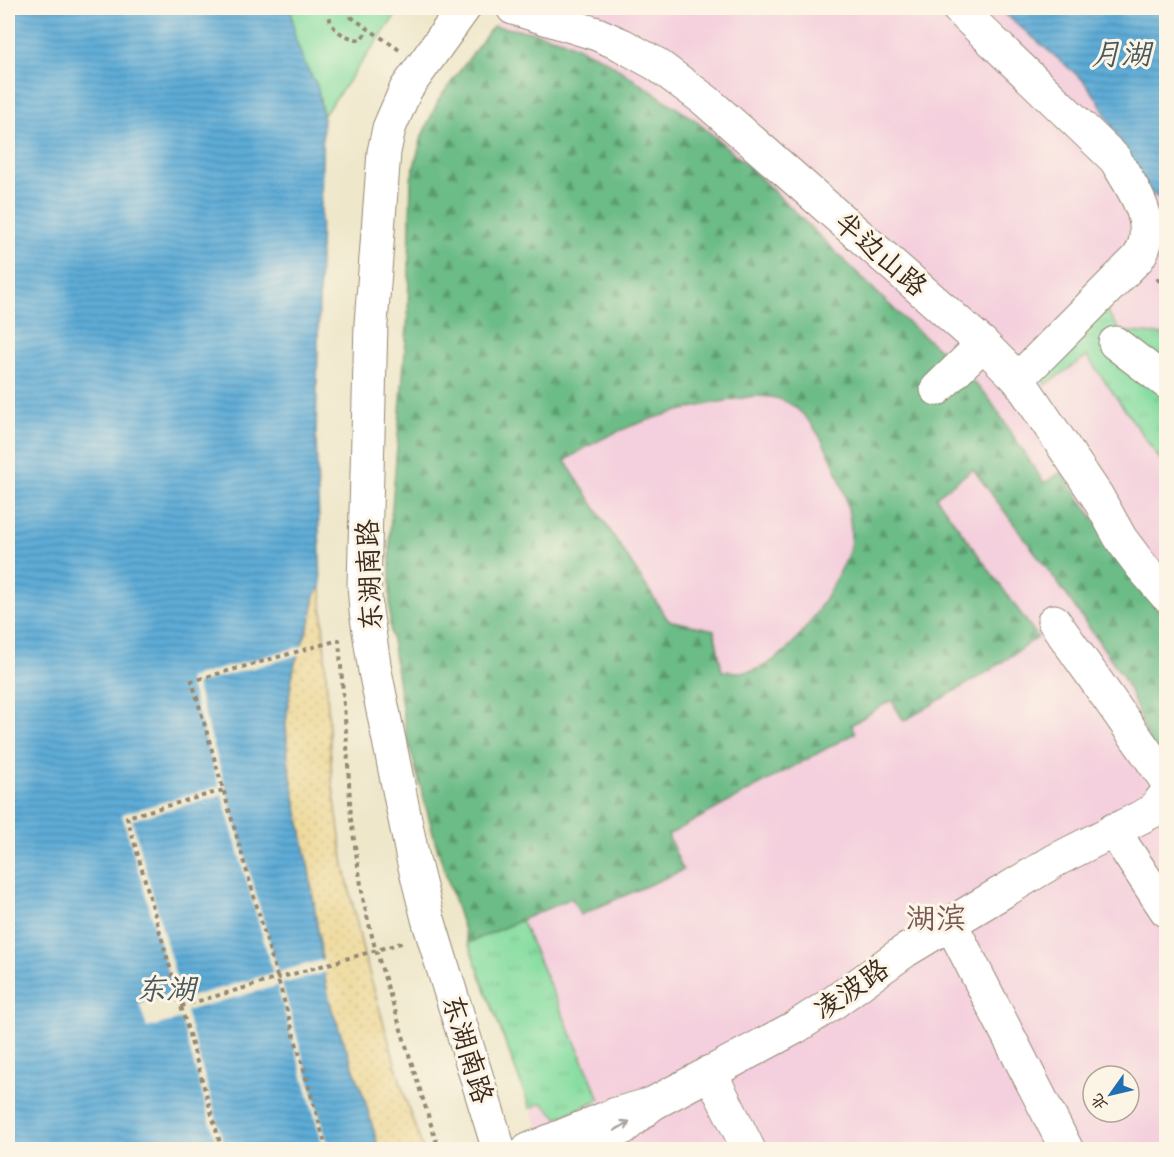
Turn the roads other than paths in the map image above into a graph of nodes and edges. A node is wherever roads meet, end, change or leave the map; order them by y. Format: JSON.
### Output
{"nodes":[{"id":1,"x":464,"y":8,"type":"edge"},
{"id":2,"x":513,"y":8,"type":"edge"},
{"id":3,"x":958,"y":8,"type":"edge"},
{"id":4,"x":983,"y":344,"type":"junction"},
{"id":5,"x":1115,"y":344,"type":"dead end"},
{"id":6,"x":1018,"y":379,"type":"junction"},
{"id":7,"x":1167,"y":382,"type":"edge"},
{"id":8,"x":937,"y":389,"type":"dead end"},
{"id":9,"x":1167,"y":595,"type":"edge"},
{"id":10,"x":1054,"y":621,"type":"dead end"},
{"id":11,"x":1167,"y":780,"type":"edge"},
{"id":12,"x":1162,"y":805,"type":"edge"},
{"id":13,"x":1113,"y":830,"type":"junction"},
{"id":14,"x":1167,"y":910,"type":"edge"},
{"id":15,"x":951,"y":924,"type":"junction"},
{"id":16,"x":710,"y":1072,"type":"junction"},
{"id":17,"x":652,"y":1104,"type":"junction"},
{"id":18,"x":499,"y":1149,"type":"edge"},
{"id":19,"x":528,"y":1149,"type":"edge"},
{"id":20,"x":569,"y":1149,"type":"edge"},
{"id":21,"x":749,"y":1149,"type":"edge"},
{"id":22,"x":1067,"y":1149,"type":"edge"}],
"edges":[{"from":1,"to":18,"type":"street","name":"东湖南路"},
{"from":2,"to":4,"type":"street","name":"半边山路"},
{"from":3,"to":6,"type":"street"},
{"from":4,"to":6,"type":"street","name":"半边山路"},
{"from":4,"to":8,"type":"street"},
{"from":5,"to":7,"type":"street"},
{"from":6,"to":9,"type":"street","name":"半边山路"},
{"from":10,"to":11,"type":"street"},
{"from":12,"to":13,"type":"street","name":"凌波路"},
{"from":13,"to":14,"type":"street"},
{"from":13,"to":15,"type":"street","name":"凌波路"},
{"from":15,"to":16,"type":"street","name":"凌波路"},
{"from":15,"to":22,"type":"street"},
{"from":16,"to":17,"type":"street","name":"凌波路"},
{"from":16,"to":21,"type":"street"},
{"from":17,"to":19,"type":"street","name":"凌波路"},
{"from":20,"to":17,"type":"street","name":"凌波路","one_way":true}]}
